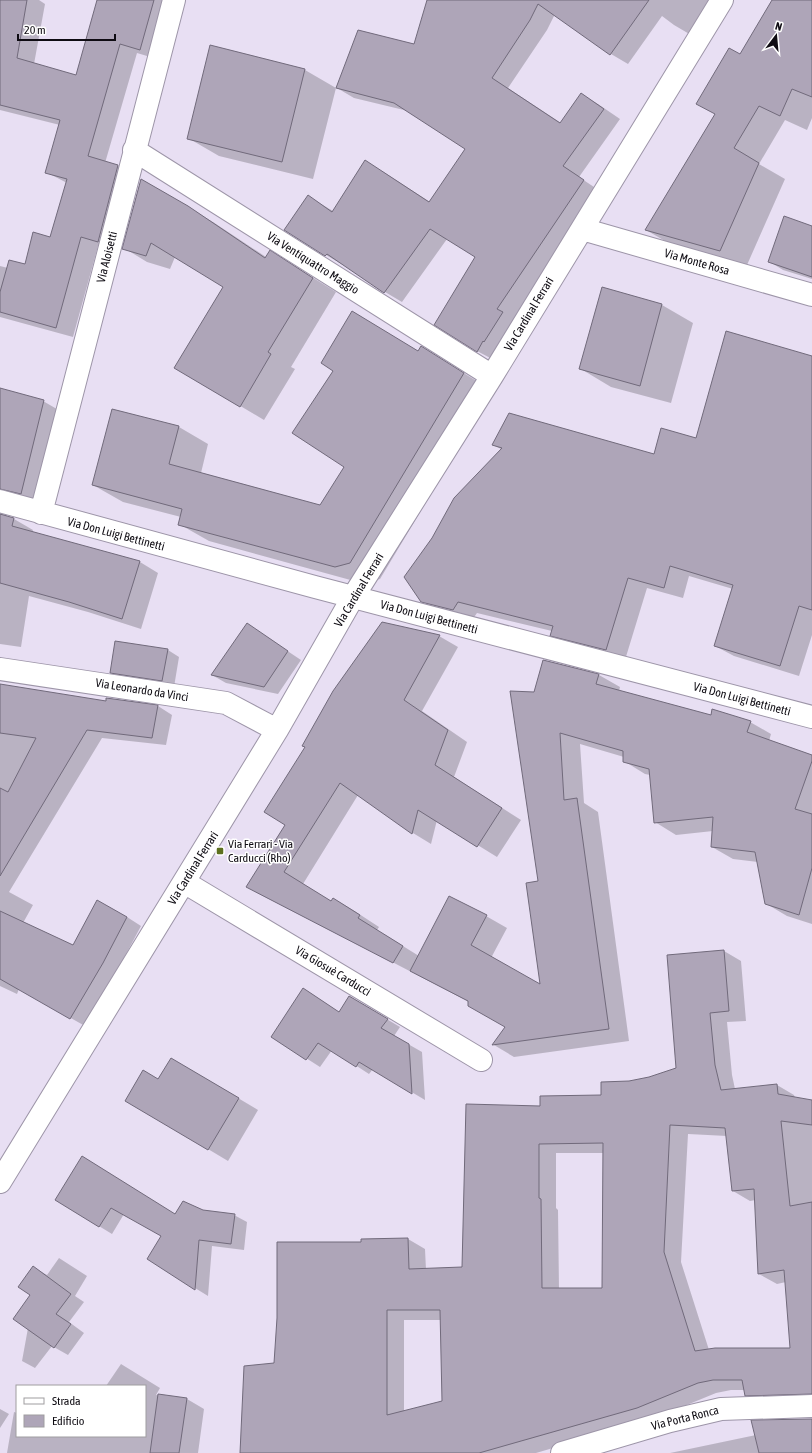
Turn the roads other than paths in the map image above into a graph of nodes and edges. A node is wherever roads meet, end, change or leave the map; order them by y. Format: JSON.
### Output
{"nodes":[{"id":1,"x":174,"y":0,"type":"edge"},
{"id":2,"x":722,"y":0,"type":"edge"},
{"id":3,"x":134,"y":150,"type":"junction"},
{"id":4,"x":582,"y":229,"type":"junction"},
{"id":5,"x":812,"y":295,"type":"edge"},
{"id":6,"x":492,"y":376,"type":"junction"},
{"id":7,"x":0,"y":502,"type":"edge"},
{"id":8,"x":41,"y":513,"type":"junction"},
{"id":9,"x":353,"y":597,"type":"junction"},
{"id":10,"x":0,"y":669,"type":"edge"},
{"id":11,"x":812,"y":718,"type":"edge"},
{"id":12,"x":277,"y":730,"type":"junction"},
{"id":13,"x":184,"y":882,"type":"junction"},
{"id":14,"x":481,"y":1060,"type":"dead end"},
{"id":15,"x":0,"y":1182,"type":"edge"},
{"id":16,"x":812,"y":1406,"type":"edge"},
{"id":17,"x":562,"y":1453,"type":"edge"}],
"edges":[{"from":1,"to":3,"type":"street","name":"Via Aloisetti"},
{"from":2,"to":4,"type":"street","name":"Via Cardinal Ferrari"},
{"from":3,"to":6,"type":"street","name":"Via Ventiquattro Maggio"},
{"from":3,"to":8,"type":"street","name":"Via Aloisetti"},
{"from":4,"to":5,"type":"street","name":"Via Monte Rosa"},
{"from":4,"to":6,"type":"street","name":"Via Cardinal Ferrari"},
{"from":6,"to":9,"type":"street","name":"Via Cardinal Ferrari"},
{"from":7,"to":8,"type":"street","name":"Via Don Luigi Bettinetti"},
{"from":8,"to":9,"type":"street","name":"Via Don Luigi Bettinetti"},
{"from":9,"to":11,"type":"street","name":"Via Don Luigi Bettinetti"},
{"from":9,"to":12,"type":"street","name":"Via Cardinal Ferrari"},
{"from":10,"to":12,"type":"street","name":"Via Leonardo da Vinci"},
{"from":12,"to":13,"type":"street","name":"Via Cardinal Ferrari"},
{"from":13,"to":14,"type":"street","name":"Via Giosuè Carducci"},
{"from":13,"to":15,"type":"street","name":"Via Cardinal Ferrari"},
{"from":16,"to":17,"type":"street","name":"Via Porta Ronca"}]}
